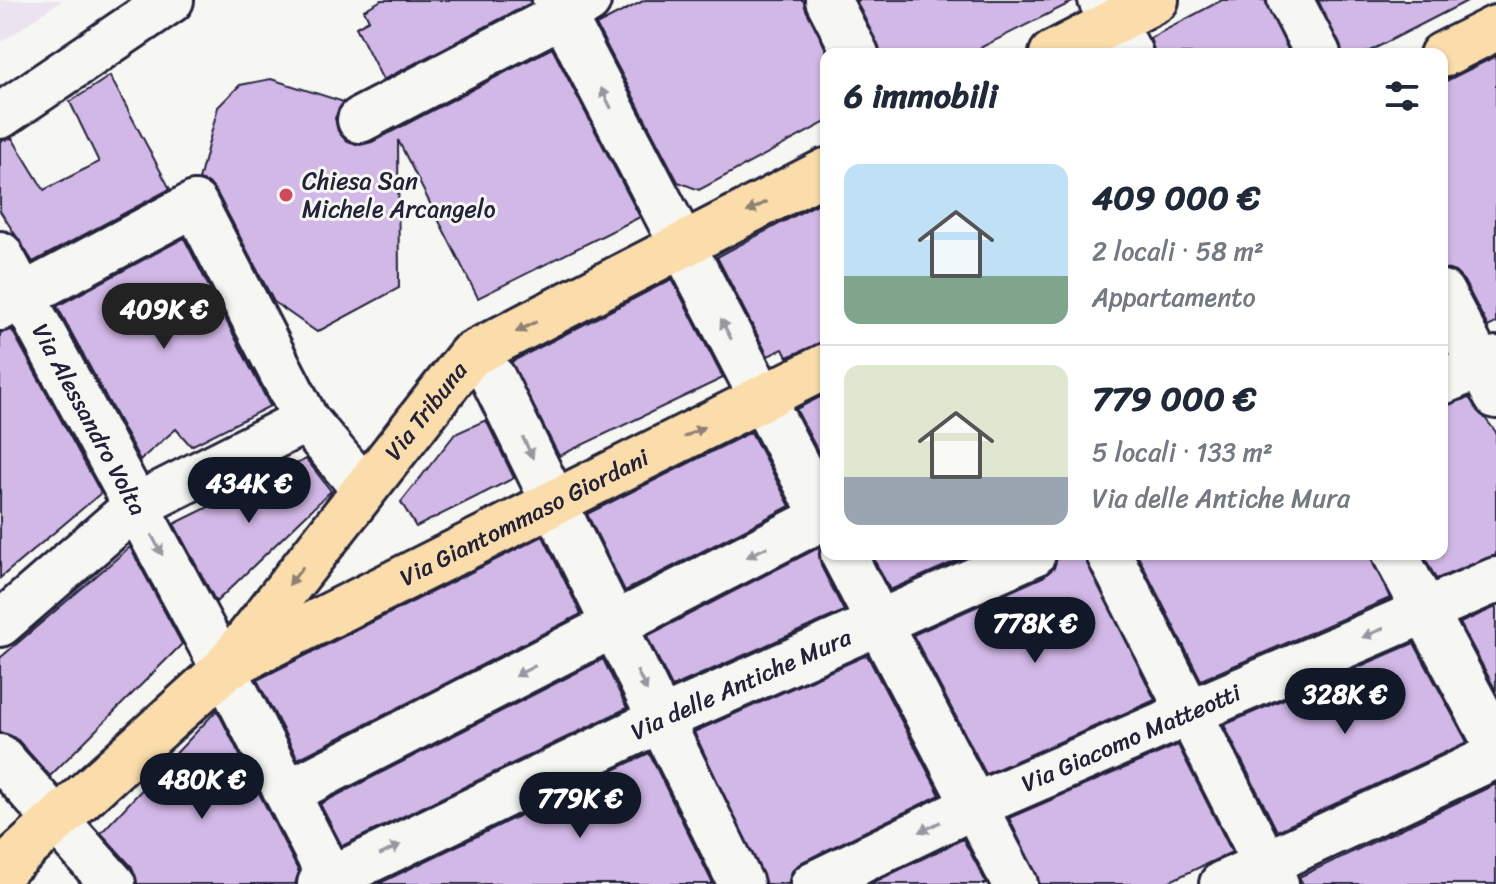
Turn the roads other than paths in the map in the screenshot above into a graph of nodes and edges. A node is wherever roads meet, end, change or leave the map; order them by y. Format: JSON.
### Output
{"nodes":[{"id":1,"x":171,"y":0,"type":"edge"},
{"id":2,"x":828,"y":0,"type":"edge"},
{"id":3,"x":1156,"y":0,"type":"edge"},
{"id":4,"x":1290,"y":0,"type":"edge"},
{"id":5,"x":569,"y":5,"type":"edge"},
{"id":6,"x":1115,"y":25,"type":"edge"},
{"id":7,"x":1496,"y":28,"type":"edge"},
{"id":8,"x":853,"y":48,"type":"edge"},
{"id":9,"x":1065,"y":48,"type":"edge"},
{"id":10,"x":1315,"y":48,"type":"edge"},
{"id":11,"x":1448,"y":52,"type":"edge"},
{"id":12,"x":0,"y":116,"type":"edge"},
{"id":13,"x":360,"y":120,"type":"dead end"},
{"id":14,"x":820,"y":174,"type":"edge"},
{"id":15,"x":683,"y":245,"type":"junction"},
{"id":16,"x":0,"y":254,"type":"edge"},
{"id":17,"x":11,"y":302,"type":"edge"},
{"id":18,"x":1448,"y":306,"type":"edge"},
{"id":19,"x":820,"y":369,"type":"edge"},
{"id":20,"x":1479,"y":376,"type":"edge"},
{"id":21,"x":493,"y":378,"type":"dead end"},
{"id":22,"x":762,"y":398,"type":"junction"},
{"id":23,"x":306,"y":420,"type":"junction"},
{"id":24,"x":364,"y":489,"type":"junction"},
{"id":25,"x":554,"y":502,"type":"junction"},
{"id":26,"x":136,"y":506,"type":"junction"},
{"id":27,"x":820,"y":508,"type":"edge"},
{"id":28,"x":820,"y":532,"type":"edge"},
{"id":29,"x":847,"y":560,"type":"edge"},
{"id":30,"x":1019,"y":560,"type":"edge"},
{"id":31,"x":1112,"y":560,"type":"edge"},
{"id":32,"x":1398,"y":560,"type":"edge"},
{"id":33,"x":1496,"y":580,"type":"edge"},
{"id":34,"x":1425,"y":610,"type":"junction"},
{"id":35,"x":878,"y":622,"type":"junction"},
{"id":36,"x":0,"y":624,"type":"edge"},
{"id":37,"x":614,"y":625,"type":"junction"},
{"id":38,"x":224,"y":669,"type":"junction"},
{"id":39,"x":1189,"y":711,"type":"junction"},
{"id":40,"x":660,"y":720,"type":"junction"},
{"id":41,"x":1496,"y":744,"type":"edge"},
{"id":42,"x":1496,"y":756,"type":"edge"},
{"id":43,"x":0,"y":757,"type":"edge"},
{"id":44,"x":287,"y":793,"type":"junction"},
{"id":45,"x":974,"y":806,"type":"junction"},
{"id":46,"x":58,"y":819,"type":"junction"},
{"id":47,"x":0,"y":872,"type":"edge"},
{"id":48,"x":1271,"y":874,"type":"edge"},
{"id":49,"x":328,"y":882,"type":"edge"},
{"id":50,"x":113,"y":884,"type":"edge"},
{"id":51,"x":741,"y":884,"type":"edge"},
{"id":52,"x":813,"y":884,"type":"edge"},
{"id":53,"x":1015,"y":884,"type":"edge"},
{"id":54,"x":1222,"y":884,"type":"edge"}],
"edges":[{"from":1,"to":12,"type":"street"},
{"from":2,"to":8,"type":"street"},
{"from":3,"to":6,"type":"main road"},
{"from":4,"to":10,"type":"street"},
{"from":5,"to":13,"type":"street"},
{"from":15,"to":5,"type":"street","one_way":true},
{"from":6,"to":9,"type":"main road"},
{"from":7,"to":11,"type":"main road"},
{"from":14,"to":15,"type":"main road","name":"Via Tribuna","one_way":true},
{"from":22,"to":15,"type":"street","one_way":true},
{"from":15,"to":24,"type":"main road","name":"Via Tribuna","one_way":true},
{"from":16,"to":17,"type":"street","name":"Via Alessandro Volta"},
{"from":17,"to":23,"type":"street"},
{"from":17,"to":26,"type":"street","name":"Via Alessandro Volta"},
{"from":18,"to":20,"type":"street"},
{"from":19,"to":22,"type":"main road","name":"Via Giantommaso Giordani"},
{"from":21,"to":25,"type":"street","one_way":true},
{"from":25,"to":22,"type":"main road","name":"Via Giantommaso Giordani","one_way":true},
{"from":22,"to":27,"type":"street"},
{"from":23,"to":24,"type":"street"},
{"from":23,"to":26,"type":"street"},
{"from":24,"to":38,"type":"main road","name":"Via Tribuna","one_way":true},
{"from":25,"to":37,"type":"street"},
{"from":25,"to":38,"type":"main road","name":"Via Giantommaso Giordani"},
{"from":26,"to":36,"type":"street"},
{"from":26,"to":38,"type":"street","name":"Via Alessandro Volta","one_way":true},
{"from":28,"to":37,"type":"street","one_way":true},
{"from":29,"to":35,"type":"street"},
{"from":30,"to":35,"type":"street","name":"Via delle Antiche Mura"},
{"from":31,"to":39,"type":"street"},
{"from":32,"to":34,"type":"street"},
{"from":33,"to":34,"type":"street","name":"Via Giacomo Matteotti"},
{"from":34,"to":39,"type":"street","name":"Via Giacomo Matteotti","one_way":true},
{"from":34,"to":41,"type":"street"},
{"from":35,"to":40,"type":"street","name":"Via delle Antiche Mura"},
{"from":35,"to":45,"type":"street"},
{"from":37,"to":40,"type":"street","one_way":true},
{"from":37,"to":44,"type":"street","one_way":true},
{"from":38,"to":44,"type":"street","name":"Via Alessandro Volta"},
{"from":38,"to":46,"type":"main road"},
{"from":39,"to":45,"type":"street","name":"Via Giacomo Matteotti"},
{"from":39,"to":48,"type":"street"},
{"from":49,"to":40,"type":"street","name":"Via delle Antiche Mura","one_way":true},
{"from":40,"to":51,"type":"street"},
{"from":42,"to":48,"type":"street"},
{"from":43,"to":46,"type":"street"},
{"from":44,"to":49,"type":"street","name":"Via Alessandro Volta"},
{"from":45,"to":52,"type":"street","name":"Via Giacomo Matteotti","one_way":true},
{"from":45,"to":53,"type":"street"},
{"from":46,"to":47,"type":"main road"},
{"from":46,"to":50,"type":"street"},
{"from":48,"to":54,"type":"street"}]}
